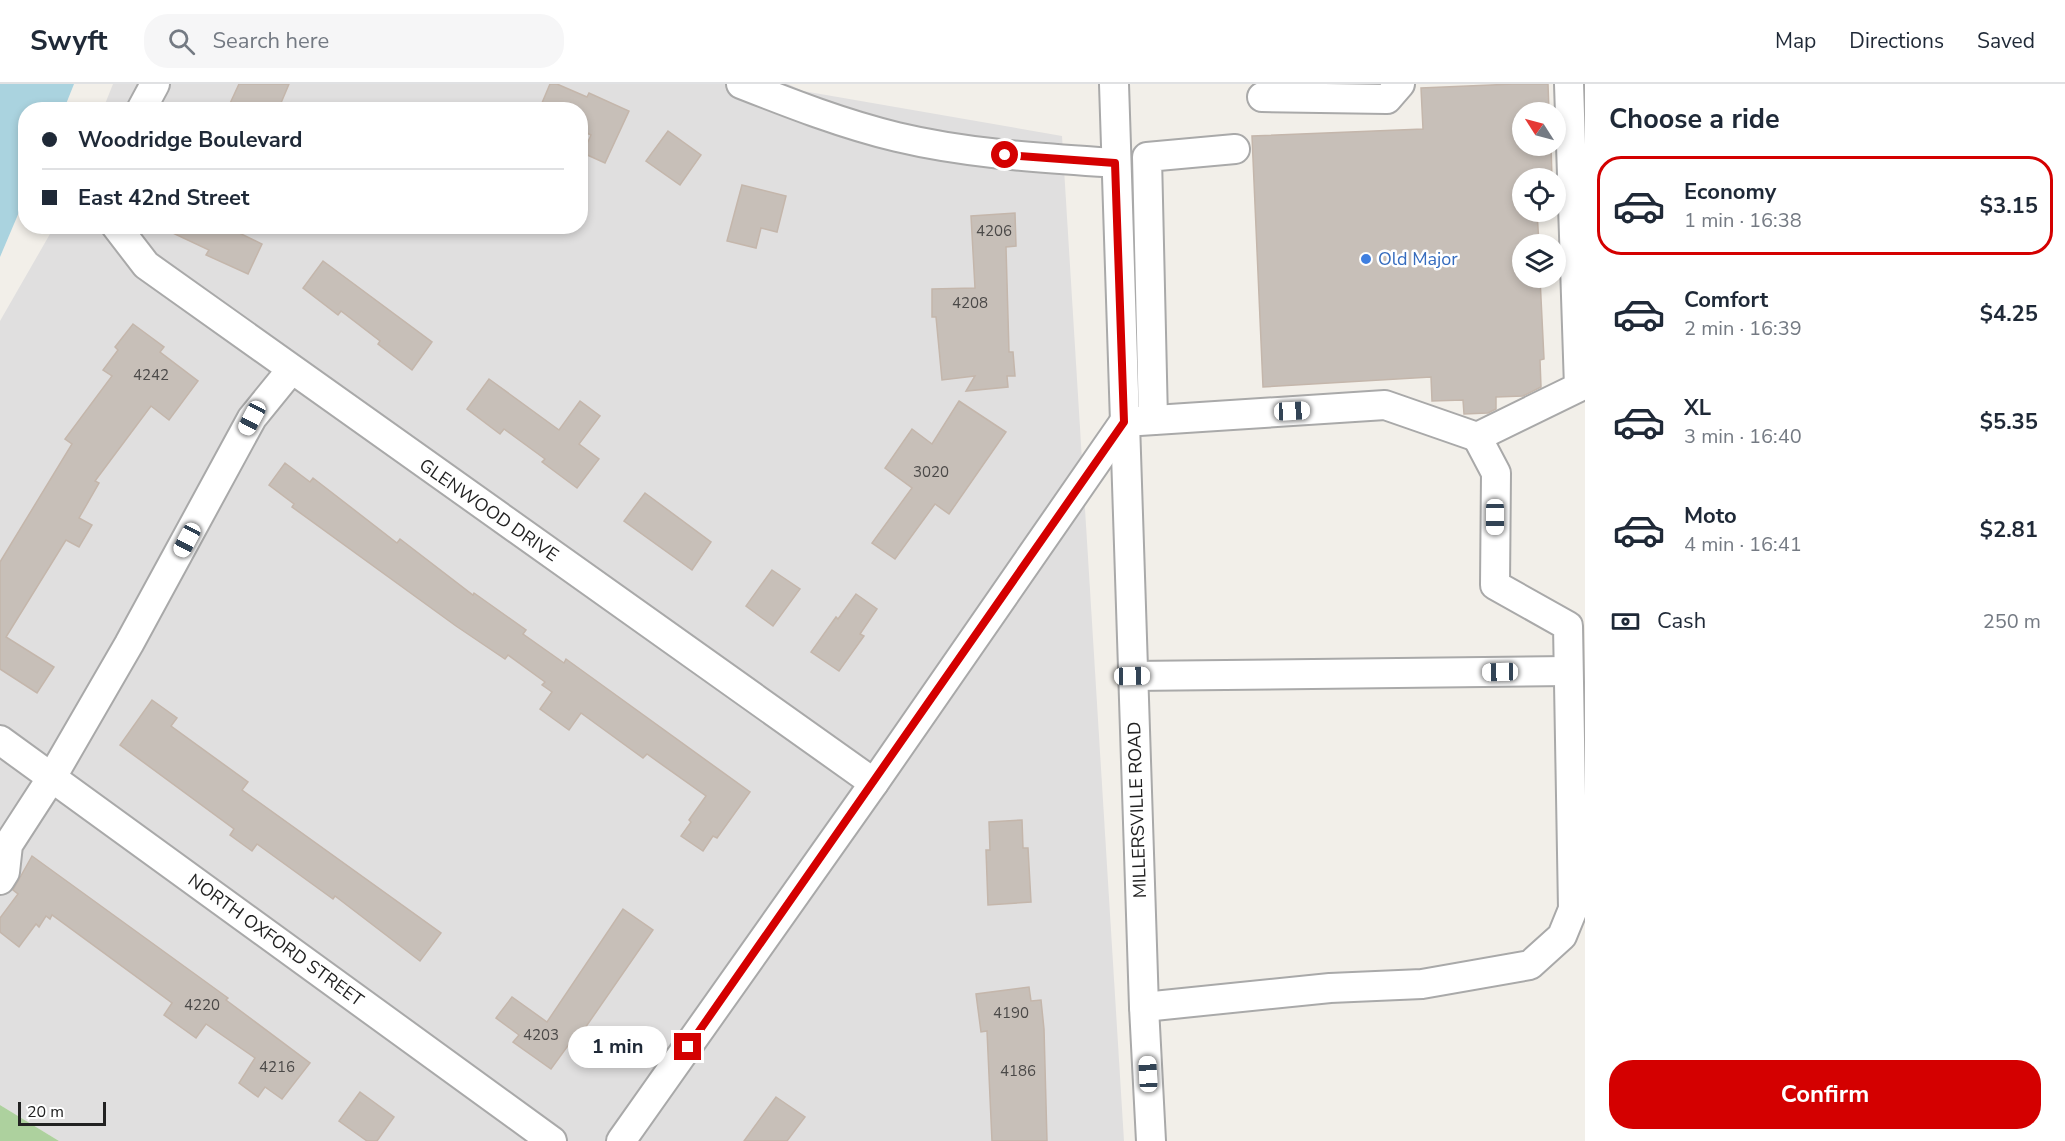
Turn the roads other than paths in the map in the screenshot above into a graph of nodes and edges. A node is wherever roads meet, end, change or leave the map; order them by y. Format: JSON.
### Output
{"nodes":[{"id":1,"x":155,"y":84,"type":"edge"},
{"id":2,"x":741,"y":84,"type":"edge"},
{"id":3,"x":1114,"y":84,"type":"edge"},
{"id":4,"x":1400,"y":84,"type":"edge"},
{"id":5,"x":1569,"y":84,"type":"edge"},
{"id":6,"x":1262,"y":97,"type":"dead end"},
{"id":7,"x":145,"y":102,"type":"edge"},
{"id":8,"x":1235,"y":149,"type":"dead end"},
{"id":9,"x":1115,"y":163,"type":"junction"},
{"id":10,"x":122,"y":234,"type":"edge"},
{"id":11,"x":291,"y":370,"type":"junction"},
{"id":12,"x":1582,"y":387,"type":"edge"},
{"id":13,"x":1154,"y":420,"type":"junction"},
{"id":14,"x":1124,"y":422,"type":"junction"},
{"id":15,"x":1478,"y":437,"type":"junction"},
{"id":16,"x":1568,"y":671,"type":"junction"},
{"id":17,"x":1132,"y":676,"type":"junction"},
{"id":18,"x":0,"y":740,"type":"edge"},
{"id":19,"x":52,"y":777,"type":"junction"},
{"id":20,"x":874,"y":783,"type":"junction"},
{"id":21,"x":0,"y":880,"type":"edge"},
{"id":22,"x":1144,"y":1007,"type":"junction"},
{"id":23,"x":552,"y":1141,"type":"edge"},
{"id":24,"x":621,"y":1141,"type":"edge"},
{"id":25,"x":1151,"y":1141,"type":"edge"}],
"edges":[{"from":1,"to":7,"type":"street"},
{"from":2,"to":9,"type":"street"},
{"from":3,"to":9,"type":"street","name":"MILLERSVILLE ROAD"},
{"from":4,"to":6,"type":"street"},
{"from":5,"to":12,"type":"street"},
{"from":8,"to":13,"type":"street"},
{"from":9,"to":14,"type":"street","name":"MILLERSVILLE ROAD"},
{"from":10,"to":11,"type":"street","name":"GLENWOOD DRIVE"},
{"from":11,"to":19,"type":"street"},
{"from":11,"to":20,"type":"street","name":"GLENWOOD DRIVE"},
{"from":12,"to":15,"type":"street"},
{"from":13,"to":14,"type":"street"},
{"from":13,"to":15,"type":"street"},
{"from":14,"to":17,"type":"street","name":"MILLERSVILLE ROAD"},
{"from":14,"to":20,"type":"street"},
{"from":15,"to":16,"type":"street"},
{"from":16,"to":17,"type":"street"},
{"from":16,"to":22,"type":"street"},
{"from":17,"to":22,"type":"street","name":"MILLERSVILLE ROAD"},
{"from":18,"to":19,"type":"street","name":"NORTH OXFORD STREET"},
{"from":19,"to":21,"type":"street"},
{"from":19,"to":23,"type":"street","name":"NORTH OXFORD STREET"},
{"from":20,"to":24,"type":"street"},
{"from":22,"to":25,"type":"street","name":"MILLERSVILLE ROAD"}]}
